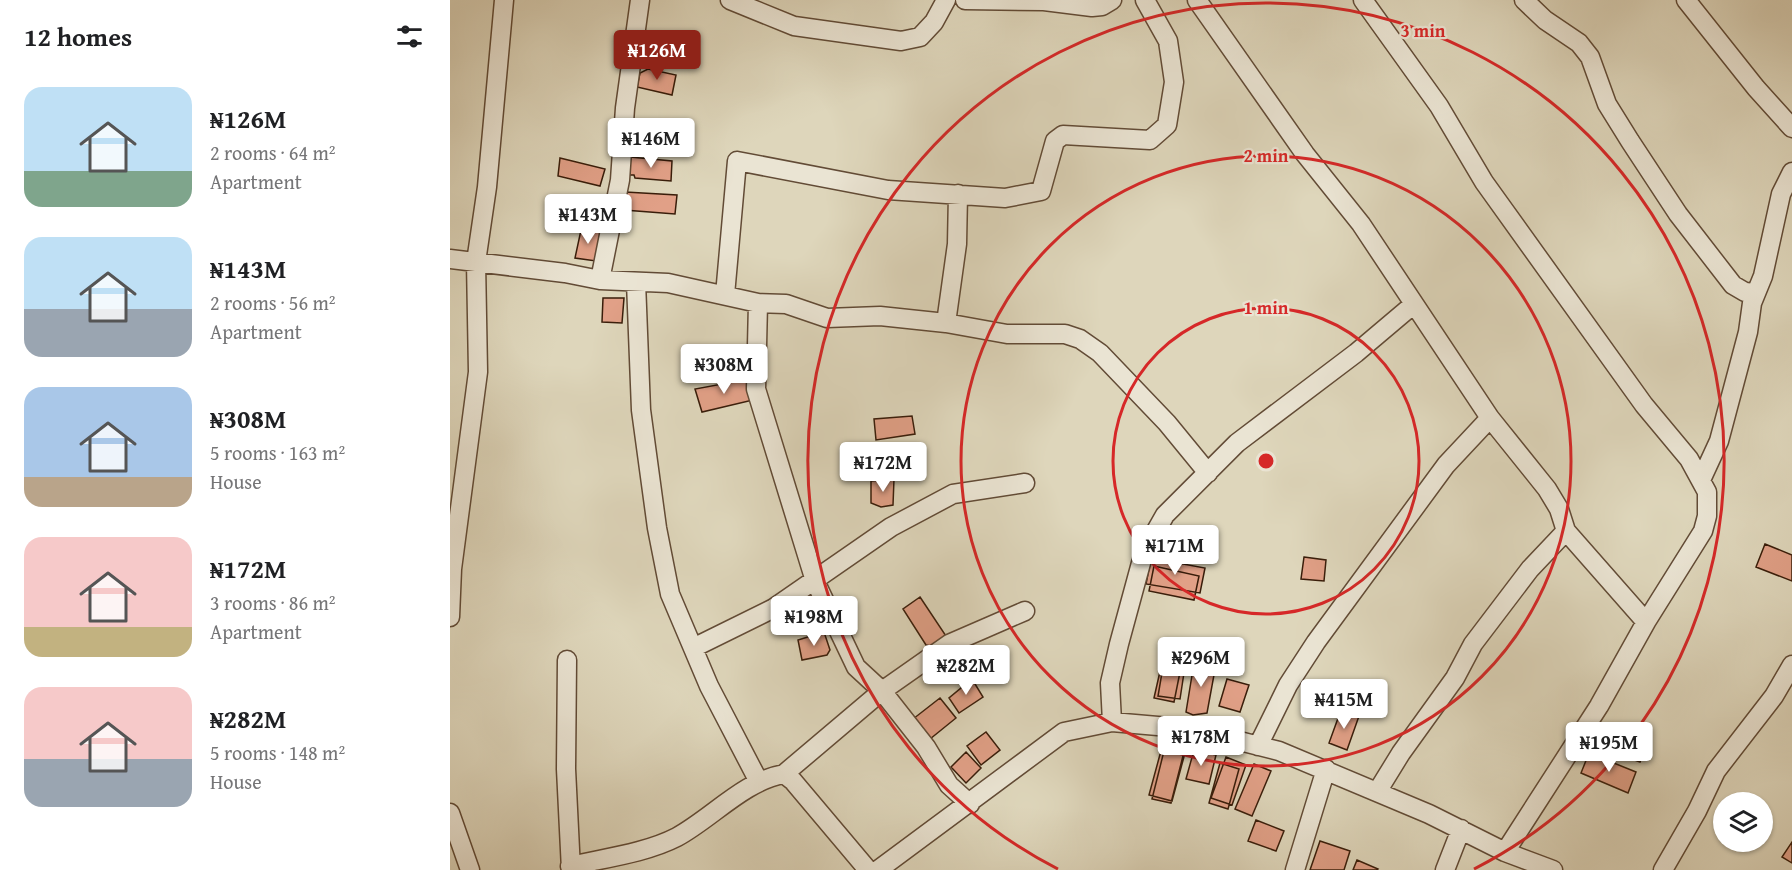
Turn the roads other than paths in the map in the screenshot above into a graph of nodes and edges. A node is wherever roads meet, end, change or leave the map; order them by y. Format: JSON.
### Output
{"nodes":[{"id":1,"x":504,"y":0,"type":"edge"},
{"id":2,"x":640,"y":0,"type":"edge"},
{"id":3,"x":730,"y":0,"type":"edge"},
{"id":4,"x":946,"y":0,"type":"edge"},
{"id":5,"x":964,"y":0,"type":"edge"},
{"id":6,"x":1112,"y":0,"type":"edge"},
{"id":7,"x":1145,"y":0,"type":"edge"},
{"id":8,"x":1197,"y":0,"type":"edge"},
{"id":9,"x":1363,"y":0,"type":"edge"},
{"id":10,"x":1524,"y":0,"type":"edge"},
{"id":11,"x":1690,"y":2,"type":"edge"},
{"id":12,"x":1792,"y":128,"type":"edge"},
{"id":13,"x":1792,"y":172,"type":"edge"},
{"id":14,"x":958,"y":194,"type":"junction"},
{"id":15,"x":450,"y":259,"type":"edge"},
{"id":16,"x":476,"y":262,"type":"junction"},
{"id":17,"x":600,"y":280,"type":"junction"},
{"id":18,"x":636,"y":282,"type":"junction"},
{"id":19,"x":1755,"y":293,"type":"junction"},
{"id":20,"x":726,"y":295,"type":"junction"},
{"id":21,"x":758,"y":303,"type":"junction"},
{"id":22,"x":1414,"y":304,"type":"junction"},
{"id":23,"x":946,"y":323,"type":"junction"},
{"id":24,"x":1490,"y":418,"type":"junction"},
{"id":25,"x":1208,"y":473,"type":"junction"},
{"id":26,"x":1701,"y":480,"type":"junction"},
{"id":27,"x":1026,"y":483,"type":"dead end"},
{"id":28,"x":1566,"y":531,"type":"junction"},
{"id":29,"x":815,"y":581,"type":"junction"},
{"id":30,"x":1025,"y":610,"type":"dead end"},
{"id":31,"x":450,"y":617,"type":"edge"},
{"id":32,"x":1646,"y":622,"type":"junction"},
{"id":33,"x":693,"y":648,"type":"junction"},
{"id":34,"x":567,"y":660,"type":"dead end"},
{"id":35,"x":1792,"y":665,"type":"edge"},
{"id":36,"x":882,"y":691,"type":"junction"},
{"id":37,"x":1112,"y":722,"type":"junction"},
{"id":38,"x":1258,"y":746,"type":"junction"},
{"id":39,"x":1326,"y":769,"type":"junction"},
{"id":40,"x":784,"y":774,"type":"junction"},
{"id":41,"x":759,"y":782,"type":"junction"},
{"id":42,"x":1377,"y":792,"type":"junction"},
{"id":43,"x":970,"y":804,"type":"junction"},
{"id":44,"x":450,"y":813,"type":"edge"},
{"id":45,"x":1461,"y":830,"type":"junction"},
{"id":46,"x":1505,"y":852,"type":"junction"},
{"id":47,"x":571,"y":868,"type":"edge"},
{"id":48,"x":470,"y":870,"type":"edge"},
{"id":49,"x":868,"y":870,"type":"edge"},
{"id":50,"x":878,"y":870,"type":"edge"},
{"id":51,"x":1295,"y":870,"type":"edge"},
{"id":52,"x":1445,"y":870,"type":"edge"},
{"id":53,"x":1552,"y":870,"type":"edge"},
{"id":54,"x":1663,"y":870,"type":"edge"}],
"edges":[{"from":1,"to":16,"type":"street"},
{"from":2,"to":17,"type":"street"},
{"from":3,"to":4,"type":"street"},
{"from":5,"to":6,"type":"street"},
{"from":7,"to":14,"type":"street"},
{"from":8,"to":22,"type":"street"},
{"from":9,"to":26,"type":"street"},
{"from":10,"to":19,"type":"street"},
{"from":11,"to":12,"type":"street"},
{"from":13,"to":19,"type":"street"},
{"from":14,"to":20,"type":"street"},
{"from":14,"to":23,"type":"street"},
{"from":15,"to":16,"type":"street"},
{"from":16,"to":17,"type":"street"},
{"from":16,"to":31,"type":"street"},
{"from":17,"to":18,"type":"street"},
{"from":18,"to":20,"type":"street"},
{"from":18,"to":33,"type":"street"},
{"from":19,"to":26,"type":"street"},
{"from":20,"to":21,"type":"street"},
{"from":21,"to":23,"type":"street"},
{"from":21,"to":29,"type":"street"},
{"from":22,"to":24,"type":"street"},
{"from":22,"to":25,"type":"street"},
{"from":23,"to":25,"type":"street"},
{"from":24,"to":28,"type":"street"},
{"from":24,"to":38,"type":"street"},
{"from":25,"to":37,"type":"street"},
{"from":26,"to":32,"type":"street"},
{"from":27,"to":29,"type":"street"},
{"from":28,"to":32,"type":"street"},
{"from":28,"to":42,"type":"street"},
{"from":29,"to":33,"type":"street"},
{"from":29,"to":36,"type":"street"},
{"from":30,"to":36,"type":"street"},
{"from":32,"to":46,"type":"street"},
{"from":33,"to":41,"type":"street"},
{"from":34,"to":47,"type":"street"},
{"from":35,"to":54,"type":"street"},
{"from":36,"to":40,"type":"street"},
{"from":36,"to":43,"type":"street"},
{"from":37,"to":38,"type":"street"},
{"from":37,"to":43,"type":"street"},
{"from":38,"to":39,"type":"street"},
{"from":39,"to":42,"type":"street"},
{"from":39,"to":51,"type":"street"},
{"from":40,"to":41,"type":"street"},
{"from":40,"to":49,"type":"street"},
{"from":41,"to":47,"type":"street"},
{"from":42,"to":45,"type":"street"},
{"from":43,"to":50,"type":"street"},
{"from":44,"to":48,"type":"street"},
{"from":45,"to":46,"type":"street"},
{"from":45,"to":52,"type":"street"},
{"from":46,"to":53,"type":"street"}]}
